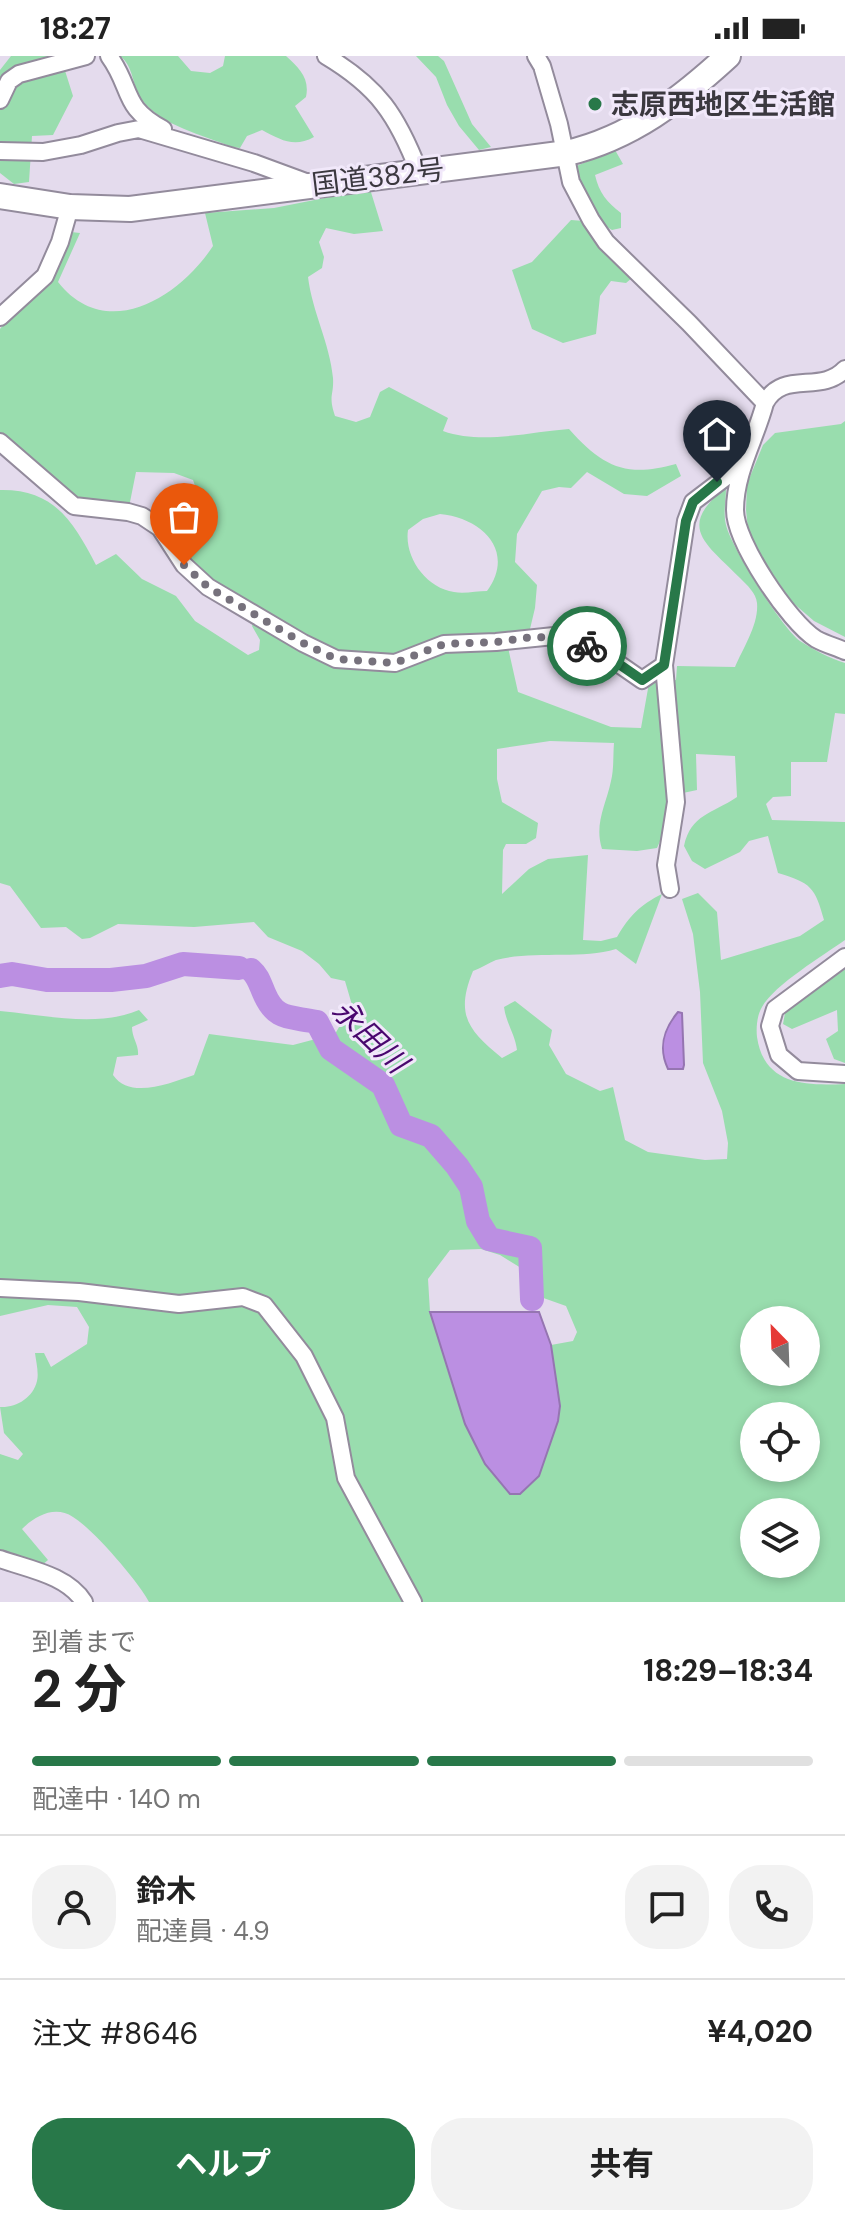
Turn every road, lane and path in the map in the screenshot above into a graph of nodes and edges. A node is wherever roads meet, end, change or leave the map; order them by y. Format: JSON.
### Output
{"nodes":[{"id":1,"x":86,"y":56,"type":"edge"},
{"id":2,"x":109,"y":56,"type":"edge"},
{"id":3,"x":326,"y":56,"type":"edge"},
{"id":4,"x":536,"y":56,"type":"edge"},
{"id":5,"x":728,"y":56,"type":"edge"},
{"id":6,"x":0,"y":100,"type":"edge"},
{"id":7,"x":188,"y":143,"type":"junction"},
{"id":8,"x":0,"y":151,"type":"edge"},
{"id":9,"x":567,"y":153,"type":"junction"},
{"id":10,"x":419,"y":172,"type":"junction"},
{"id":11,"x":0,"y":181,"type":"edge"},
{"id":12,"x":312,"y":185,"type":"junction"},
{"id":13,"x":10,"y":197,"type":"edge"},
{"id":14,"x":70,"y":207,"type":"junction"},
{"id":15,"x":0,"y":317,"type":"edge"},
{"id":16,"x":845,"y":369,"type":"edge"},
{"id":17,"x":765,"y":403,"type":"junction"},
{"id":18,"x":0,"y":442,"type":"edge"},
{"id":19,"x":743,"y":464,"type":"junction"},
{"id":20,"x":845,"y":651,"type":"edge"},
{"id":21,"x":664,"y":665,"type":"junction"},
{"id":22,"x":670,"y":889,"type":"dead end"},
{"id":23,"x":845,"y":957,"type":"edge"},
{"id":24,"x":845,"y":1074,"type":"edge"},
{"id":25,"x":0,"y":1288,"type":"edge"},
{"id":26,"x":0,"y":1559,"type":"edge"},
{"id":27,"x":84,"y":1602,"type":"edge"},
{"id":28,"x":413,"y":1602,"type":"edge"}],
"edges":[{"from":1,"to":6,"type":"street"},
{"from":2,"to":7,"type":"street"},
{"from":3,"to":10,"type":"street"},
{"from":4,"to":9,"type":"street"},
{"from":5,"to":9,"type":"highway","name":"国道382号"},
{"from":7,"to":8,"type":"street"},
{"from":7,"to":12,"type":"street"},
{"from":9,"to":10,"type":"highway","name":"国道382号"},
{"from":9,"to":17,"type":"street"},
{"from":10,"to":12,"type":"highway","name":"国道382号"},
{"from":11,"to":13,"type":"street"},
{"from":12,"to":14,"type":"highway","name":"国道382号"},
{"from":13,"to":14,"type":"highway","name":"国道382号"},
{"from":14,"to":15,"type":"street"},
{"from":16,"to":17,"type":"street"},
{"from":17,"to":19,"type":"street"},
{"from":18,"to":21,"type":"street"},
{"from":19,"to":20,"type":"street"},
{"from":19,"to":21,"type":"street"},
{"from":21,"to":22,"type":"street"},
{"from":23,"to":24,"type":"street"},
{"from":25,"to":28,"type":"street"},
{"from":26,"to":27,"type":"street"}]}
